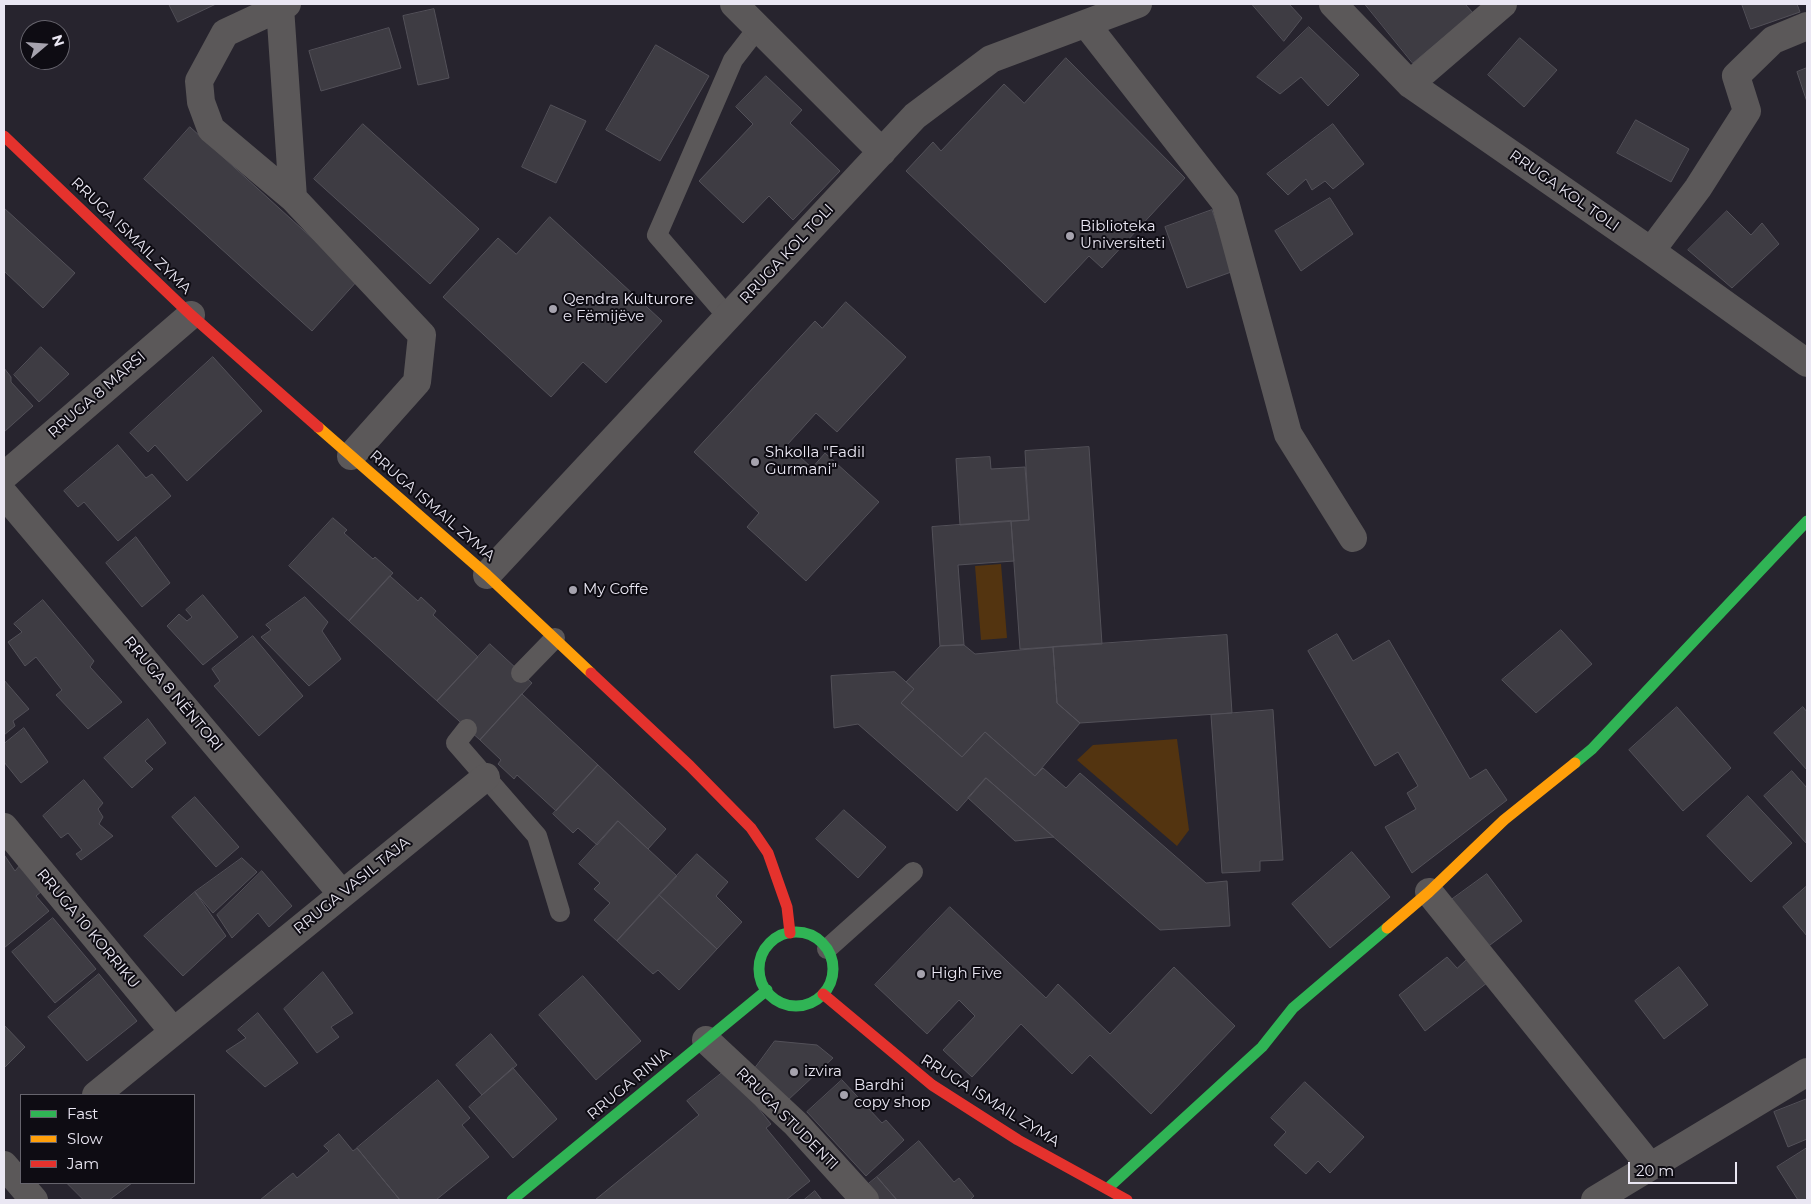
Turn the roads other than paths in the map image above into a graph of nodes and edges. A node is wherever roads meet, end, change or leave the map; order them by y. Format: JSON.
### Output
{"nodes":[{"id":1,"x":734,"y":4,"type":"edge"},
{"id":2,"x":1138,"y":4,"type":"edge"},
{"id":3,"x":1334,"y":4,"type":"edge"},
{"id":4,"x":1503,"y":4,"type":"edge"},
{"id":5,"x":284,"y":6,"type":"edge"},
{"id":6,"x":1086,"y":24,"type":"junction"},
{"id":7,"x":1807,"y":26,"type":"edge"},
{"id":8,"x":757,"y":29,"type":"junction"},
{"id":9,"x":1410,"y":84,"type":"junction"},
{"id":10,"x":4,"y":136,"type":"edge"},
{"id":11,"x":882,"y":152,"type":"junction"},
{"id":12,"x":293,"y":198,"type":"junction"},
{"id":13,"x":1651,"y":251,"type":"junction"},
{"id":14,"x":191,"y":315,"type":"junction"},
{"id":15,"x":728,"y":317,"type":"junction"},
{"id":16,"x":1807,"y":363,"type":"edge"},
{"id":17,"x":351,"y":456,"type":"junction"},
{"id":18,"x":4,"y":476,"type":"edge"},
{"id":19,"x":4,"y":494,"type":"edge"},
{"id":20,"x":1807,"y":521,"type":"edge"},
{"id":21,"x":1353,"y":538,"type":"dead end"},
{"id":22,"x":487,"y":575,"type":"junction"},
{"id":23,"x":555,"y":638,"type":"junction"},
{"id":24,"x":521,"y":674,"type":"dead end"},
{"id":25,"x":467,"y":729,"type":"dead end"},
{"id":26,"x":486,"y":777,"type":"junction"},
{"id":27,"x":4,"y":827,"type":"edge"},
{"id":28,"x":913,"y":872,"type":"dead end"},
{"id":29,"x":1429,"y":892,"type":"junction"},
{"id":30,"x":342,"y":894,"type":"junction"},
{"id":31,"x":560,"y":912,"type":"dead end"},
{"id":32,"x":790,"y":933,"type":"junction"},
{"id":33,"x":827,"y":949,"type":"junction"},
{"id":34,"x":766,"y":990,"type":"junction"},
{"id":35,"x":823,"y":994,"type":"junction"},
{"id":36,"x":173,"y":1031,"type":"junction"},
{"id":37,"x":706,"y":1040,"type":"junction"},
{"id":38,"x":1807,"y":1072,"type":"edge"},
{"id":39,"x":97,"y":1094,"type":"edge"},
{"id":40,"x":9,"y":1166,"type":"edge"},
{"id":41,"x":1650,"y":1166,"type":"junction"},
{"id":42,"x":20,"y":1181,"type":"edge"},
{"id":43,"x":22,"y":1184,"type":"edge"},
{"id":44,"x":1108,"y":1188,"type":"junction"},
{"id":45,"x":34,"y":1200,"type":"edge"},
{"id":46,"x":512,"y":1200,"type":"edge"},
{"id":47,"x":865,"y":1200,"type":"edge"},
{"id":48,"x":1127,"y":1200,"type":"edge"},
{"id":49,"x":1594,"y":1200,"type":"edge"}],
"edges":[{"from":1,"to":8,"type":"street"},
{"from":2,"to":6,"type":"street","name":"RRUGA KOL TOLI"},
{"from":3,"to":9,"type":"street","name":"RRUGA KOL TOLI"},
{"from":4,"to":9,"type":"street"},
{"from":5,"to":12,"type":"street"},
{"from":5,"to":12,"type":"street"},
{"from":6,"to":11,"type":"street","name":"RRUGA KOL TOLI"},
{"from":6,"to":21,"type":"street"},
{"from":7,"to":13,"type":"street"},
{"from":8,"to":11,"type":"street"},
{"from":8,"to":15,"type":"lane"},
{"from":9,"to":13,"type":"street","name":"RRUGA KOL TOLI"},
{"from":10,"to":14,"type":"main road","name":"RRUGA ISMAIL ZYMA"},
{"from":11,"to":15,"type":"street","name":"RRUGA KOL TOLI"},
{"from":12,"to":17,"type":"street"},
{"from":13,"to":16,"type":"street","name":"RRUGA KOL TOLI"},
{"from":14,"to":17,"type":"main road","name":"RRUGA ISMAIL ZYMA"},
{"from":14,"to":18,"type":"street","name":"RRUGA 8 MARSI"},
{"from":15,"to":22,"type":"street","name":"RRUGA KOL TOLI"},
{"from":17,"to":22,"type":"main road","name":"RRUGA ISMAIL ZYMA"},
{"from":19,"to":30,"type":"street","name":"RRUGA 8 NËNTORI"},
{"from":20,"to":29,"type":"main road"},
{"from":22,"to":23,"type":"main road","name":"RRUGA ISMAIL ZYMA"},
{"from":23,"to":24,"type":"lane"},
{"from":23,"to":32,"type":"main road","name":"RRUGA ISMAIL ZYMA"},
{"from":25,"to":26,"type":"lane"},
{"from":26,"to":30,"type":"street","name":"RRUGA VASIL TAJA"},
{"from":26,"to":31,"type":"lane"},
{"from":27,"to":36,"type":"street","name":"RRUGA 10 KORRIKU"},
{"from":28,"to":33,"type":"lane"},
{"from":29,"to":41,"type":"street"},
{"from":29,"to":44,"type":"main road"},
{"from":30,"to":36,"type":"street","name":"RRUGA VASIL TAJA"},
{"from":32,"to":33,"type":"main road"},
{"from":32,"to":34,"type":"main road"},
{"from":33,"to":35,"type":"main road"},
{"from":34,"to":35,"type":"main road"},
{"from":34,"to":37,"type":"main road","name":"RRUGA RINIA"},
{"from":35,"to":44,"type":"main road","name":"RRUGA ISMAIL ZYMA"},
{"from":36,"to":39,"type":"street","name":"RRUGA VASIL TAJA"},
{"from":37,"to":46,"type":"main road","name":"RRUGA RINIA"},
{"from":37,"to":47,"type":"street","name":"RRUGA STUDENTI"},
{"from":38,"to":41,"type":"street"},
{"from":40,"to":42,"type":"street"},
{"from":41,"to":49,"type":"street"},
{"from":43,"to":45,"type":"street"},
{"from":44,"to":48,"type":"main road","name":"RRUGA ISMAIL ZYMA"}]}
